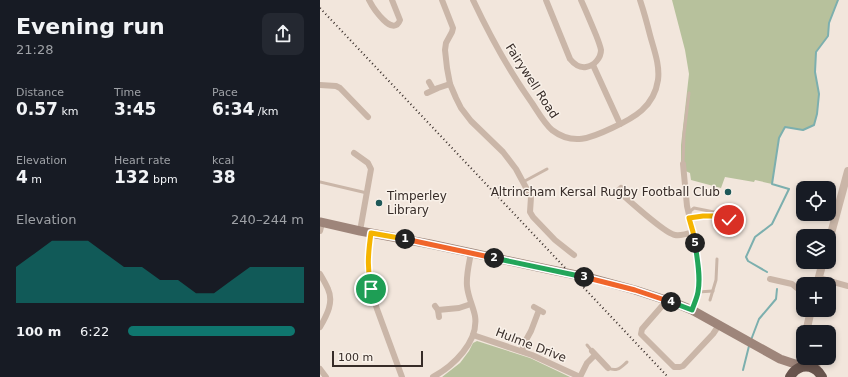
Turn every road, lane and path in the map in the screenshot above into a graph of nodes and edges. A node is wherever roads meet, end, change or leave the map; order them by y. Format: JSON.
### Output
{"nodes":[{"id":1,"x":369,"y":0,"type":"edge"},
{"id":2,"x":392,"y":0,"type":"edge"},
{"id":3,"x":442,"y":0,"type":"edge"},
{"id":4,"x":473,"y":0,"type":"edge"},
{"id":5,"x":546,"y":0,"type":"edge"},
{"id":6,"x":581,"y":0,"type":"edge"},
{"id":7,"x":640,"y":0,"type":"edge"},
{"id":8,"x":592,"y":65,"type":"junction"},
{"id":9,"x":429,"y":82,"type":"dead end"},
{"id":10,"x":450,"y":84,"type":"junction"},
{"id":11,"x":320,"y":85,"type":"edge"},
{"id":12,"x":689,"y":94,"type":"dead end"},
{"id":13,"x":368,"y":117,"type":"dead end"},
{"id":14,"x":620,"y":124,"type":"junction"},
{"id":15,"x":354,"y":153,"type":"dead end"},
{"id":16,"x":683,"y":164,"type":"joint"},
{"id":17,"x":547,"y":169,"type":"dead end"},
{"id":18,"x":848,"y":170,"type":"edge"},
{"id":19,"x":320,"y":182,"type":"edge"},
{"id":20,"x":523,"y":182,"type":"junction"},
{"id":21,"x":621,"y":188,"type":"dead end"},
{"id":22,"x":846,"y":188,"type":"edge"},
{"id":23,"x":367,"y":193,"type":"junction"},
{"id":24,"x":689,"y":215,"type":"junction"},
{"id":25,"x":734,"y":216,"type":"dead end"},
{"id":26,"x":729,"y":222,"type":"dead end"},
{"id":27,"x":320,"y":225,"type":"edge"},
{"id":28,"x":833,"y":229,"type":"edge"},
{"id":29,"x":360,"y":231,"type":"junction"},
{"id":30,"x":693,"y":232,"type":"junction"},
{"id":31,"x":371,"y":233,"type":"junction"},
{"id":32,"x":572,"y":251,"type":"dead end"},
{"id":33,"x":471,"y":253,"type":"junction"},
{"id":34,"x":716,"y":259,"type":"dead end"},
{"id":35,"x":320,"y":274,"type":"edge"},
{"id":36,"x":770,"y":279,"type":"dead end"},
{"id":37,"x":836,"y":284,"type":"edge"},
{"id":38,"x":848,"y":286,"type":"edge"},
{"id":39,"x":796,"y":287,"type":"edge"},
{"id":40,"x":713,"y":291,"type":"junction"},
{"id":41,"x":698,"y":292,"type":"junction"},
{"id":42,"x":710,"y":300,"type":"dead end"},
{"id":43,"x":471,"y":304,"type":"junction"},
{"id":44,"x":662,"y":306,"type":"dead end"},
{"id":45,"x":539,"y":310,"type":"dead end"},
{"id":46,"x":692,"y":310,"type":"junction"},
{"id":47,"x":437,"y":311,"type":"dead end"},
{"id":48,"x":719,"y":325,"type":"junction"},
{"id":49,"x":320,"y":326,"type":"edge"},
{"id":50,"x":473,"y":335,"type":"junction"},
{"id":51,"x":587,"y":345,"type":"dead end"},
{"id":52,"x":522,"y":351,"type":"junction"},
{"id":53,"x":594,"y":353,"type":"junction"},
{"id":54,"x":780,"y":359,"type":"junction"},
{"id":55,"x":627,"y":362,"type":"dead end"},
{"id":56,"x":796,"y":364,"type":"edge"},
{"id":57,"x":802,"y":365,"type":"edge"},
{"id":58,"x":806,"y":365,"type":"edge"},
{"id":59,"x":608,"y":368,"type":"joint"},
{"id":60,"x":320,"y":369,"type":"edge"},
{"id":61,"x":820,"y":374,"type":"edge"},
{"id":62,"x":791,"y":376,"type":"edge"},
{"id":63,"x":326,"y":377,"type":"edge"},
{"id":64,"x":402,"y":377,"type":"edge"},
{"id":65,"x":433,"y":377,"type":"edge"},
{"id":66,"x":580,"y":377,"type":"edge"}],
"edges":[{"from":1,"to":2,"type":"street"},
{"from":3,"to":10,"type":"street"},
{"from":4,"to":14,"type":"street","name":"Fairywell Road"},
{"from":5,"to":8,"type":"street"},
{"from":6,"to":8,"type":"street"},
{"from":7,"to":14,"type":"street","name":"Fairywell Road"},
{"from":8,"to":14,"type":"street"},
{"from":9,"to":10,"type":"street"},
{"from":10,"to":20,"type":"street"},
{"from":11,"to":13,"type":"street"},
{"from":12,"to":16,"type":"lane"},
{"from":15,"to":23,"type":"street"},
{"from":16,"to":24,"type":"street"},
{"from":17,"to":20,"type":"lane"},
{"from":18,"to":22,"type":"street"},
{"from":19,"to":23,"type":"lane"},
{"from":20,"to":32,"type":"street"},
{"from":21,"to":30,"type":"street"},
{"from":22,"to":28,"type":"street"},
{"from":23,"to":29,"type":"street"},
{"from":24,"to":25,"type":"lane"},
{"from":24,"to":26,"type":"street"},
{"from":24,"to":30,"type":"street"},
{"from":27,"to":29,"type":"main road"},
{"from":29,"to":31,"type":"main road"},
{"from":30,"to":41,"type":"street"},
{"from":31,"to":33,"type":"main road"},
{"from":31,"to":64,"type":"street"},
{"from":33,"to":43,"type":"street"},
{"from":33,"to":46,"type":"main road"},
{"from":34,"to":40,"type":"lane"},
{"from":35,"to":49,"type":"street"},
{"from":36,"to":39,"type":"street"},
{"from":37,"to":38,"type":"street"},
{"from":40,"to":41,"type":"lane"},
{"from":40,"to":42,"type":"lane"},
{"from":41,"to":46,"type":"street"},
{"from":43,"to":47,"type":"street"},
{"from":43,"to":50,"type":"street"},
{"from":44,"to":48,"type":"street"},
{"from":45,"to":52,"type":"street"},
{"from":46,"to":48,"type":"main road"},
{"from":48,"to":54,"type":"main road"},
{"from":50,"to":52,"type":"street","name":"Hulme Drive"},
{"from":50,"to":65,"type":"street"},
{"from":51,"to":53,"type":"lane"},
{"from":52,"to":66,"type":"street","name":"Hulme Drive"},
{"from":53,"to":59,"type":"street"},
{"from":53,"to":66,"type":"street"},
{"from":54,"to":56,"type":"main road"},
{"from":54,"to":62,"type":"main road"},
{"from":55,"to":59,"type":"lane"},
{"from":57,"to":62,"type":"highway"},
{"from":58,"to":61,"type":"highway"},
{"from":60,"to":63,"type":"street"}]}
